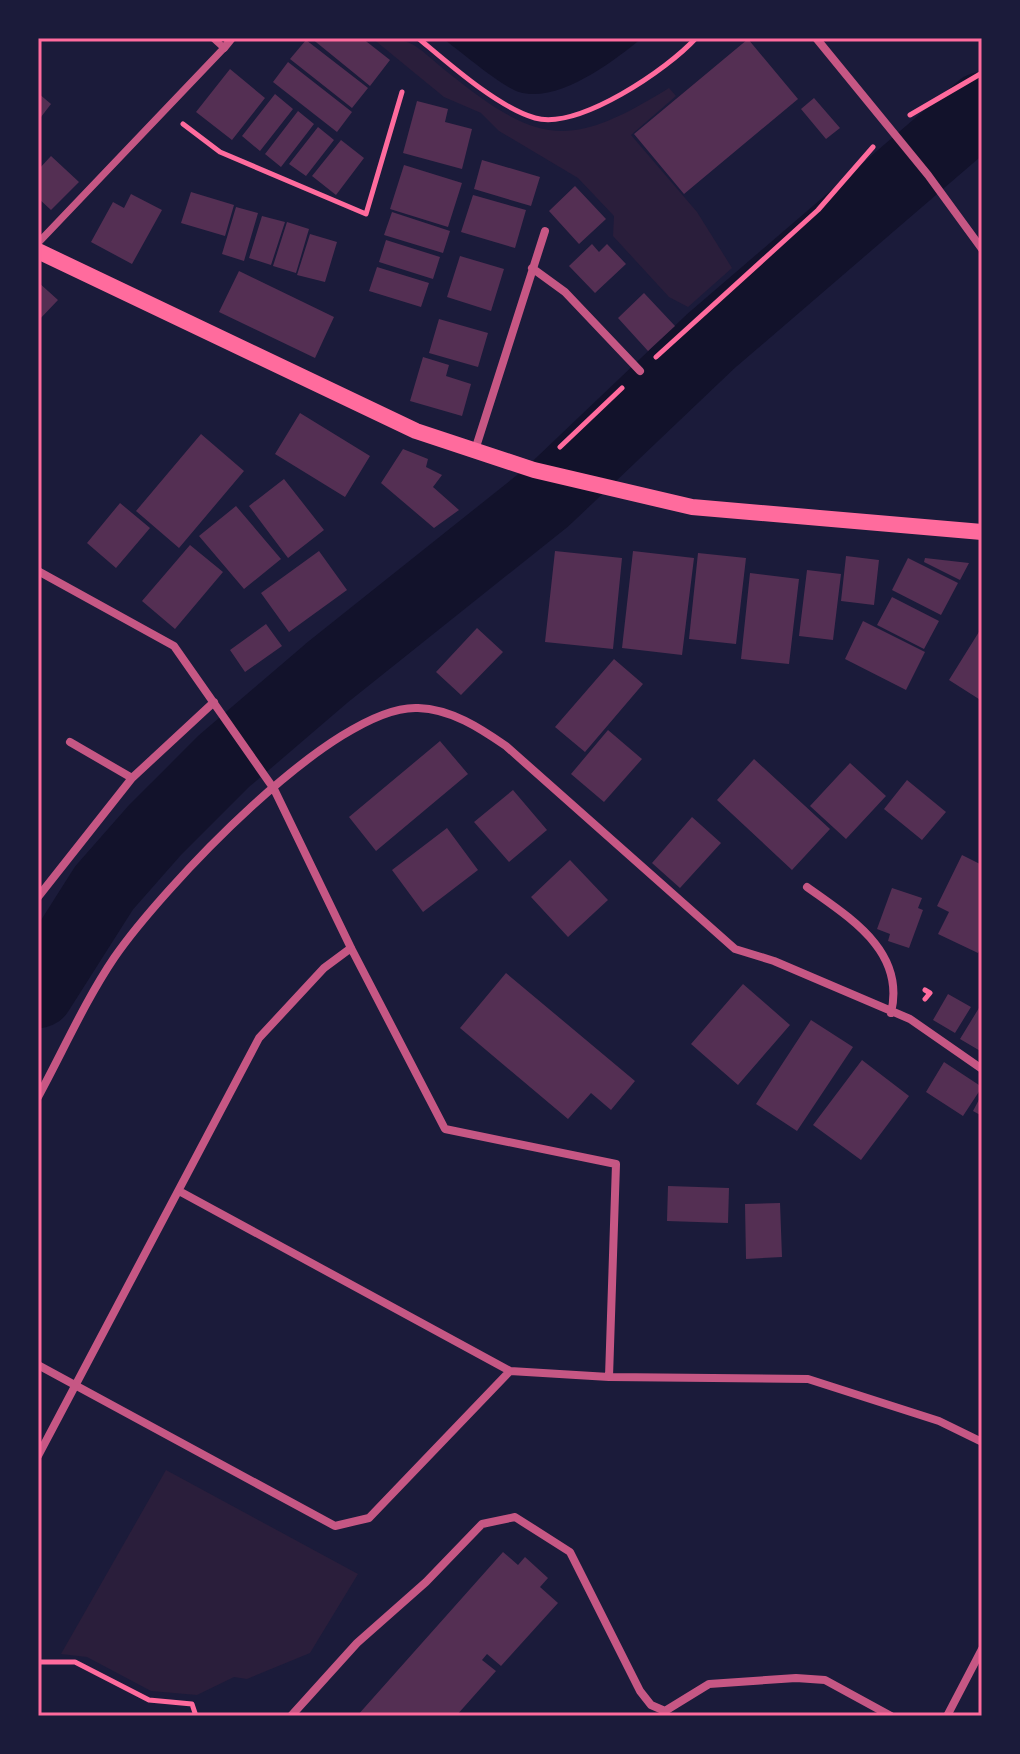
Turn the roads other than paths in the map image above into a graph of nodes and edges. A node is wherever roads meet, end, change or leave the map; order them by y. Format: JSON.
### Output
{"nodes":[{"id":1,"x":213,"y":38,"type":"edge"},
{"id":2,"x":232,"y":38,"type":"edge"},
{"id":3,"x":816,"y":38,"type":"edge"},
{"id":4,"x":224,"y":48,"type":"junction"},
{"id":5,"x":545,"y":231,"type":"dead end"},
{"id":6,"x":38,"y":243,"type":"edge"},
{"id":7,"x":982,"y":249,"type":"edge"},
{"id":8,"x":38,"y":251,"type":"edge"},
{"id":9,"x":532,"y":268,"type":"junction"},
{"id":10,"x":640,"y":371,"type":"road end"},
{"id":11,"x":474,"y":451,"type":"junction"},
{"id":12,"x":982,"y":532,"type":"edge"},
{"id":13,"x":38,"y":571,"type":"edge"},
{"id":14,"x":214,"y":702,"type":"junction"},
{"id":15,"x":70,"y":742,"type":"dead end"},
{"id":16,"x":132,"y":778,"type":"junction"},
{"id":17,"x":274,"y":789,"type":"junction"},
{"id":18,"x":807,"y":887,"type":"dead end"},
{"id":19,"x":38,"y":897,"type":"edge"},
{"id":20,"x":351,"y":948,"type":"junction"},
{"id":21,"x":891,"y":1013,"type":"junction"},
{"id":22,"x":982,"y":1069,"type":"edge"},
{"id":23,"x":38,"y":1097,"type":"edge"},
{"id":24,"x":179,"y":1191,"type":"junction"},
{"id":25,"x":38,"y":1365,"type":"edge"},
{"id":26,"x":510,"y":1371,"type":"junction"},
{"id":27,"x":609,"y":1377,"type":"junction"},
{"id":28,"x":76,"y":1385,"type":"junction"},
{"id":29,"x":982,"y":1442,"type":"edge"},
{"id":30,"x":38,"y":1456,"type":"edge"},
{"id":31,"x":982,"y":1649,"type":"edge"},
{"id":32,"x":291,"y":1716,"type":"edge"},
{"id":33,"x":891,"y":1716,"type":"edge"},
{"id":34,"x":947,"y":1716,"type":"edge"}],
"edges":[{"from":1,"to":4,"type":"street"},
{"from":2,"to":4,"type":"street"},
{"from":3,"to":7,"type":"street"},
{"from":4,"to":6,"type":"street"},
{"from":5,"to":9,"type":"street"},
{"from":8,"to":11,"type":"main road"},
{"from":9,"to":10,"type":"street"},
{"from":9,"to":11,"type":"street"},
{"from":11,"to":12,"type":"main road"},
{"from":13,"to":14,"type":"street"},
{"from":14,"to":16,"type":"street"},
{"from":14,"to":17,"type":"street"},
{"from":15,"to":16,"type":"street"},
{"from":16,"to":19,"type":"street"},
{"from":17,"to":20,"type":"street"},
{"from":17,"to":21,"type":"street"},
{"from":17,"to":23,"type":"street"},
{"from":18,"to":21,"type":"street"},
{"from":20,"to":24,"type":"street"},
{"from":20,"to":27,"type":"street"},
{"from":21,"to":22,"type":"street"},
{"from":24,"to":26,"type":"street"},
{"from":24,"to":28,"type":"street"},
{"from":25,"to":28,"type":"street"},
{"from":26,"to":27,"type":"street"},
{"from":26,"to":28,"type":"street"},
{"from":27,"to":29,"type":"street"},
{"from":28,"to":30,"type":"street"},
{"from":31,"to":34,"type":"street"},
{"from":32,"to":33,"type":"street"}]}
